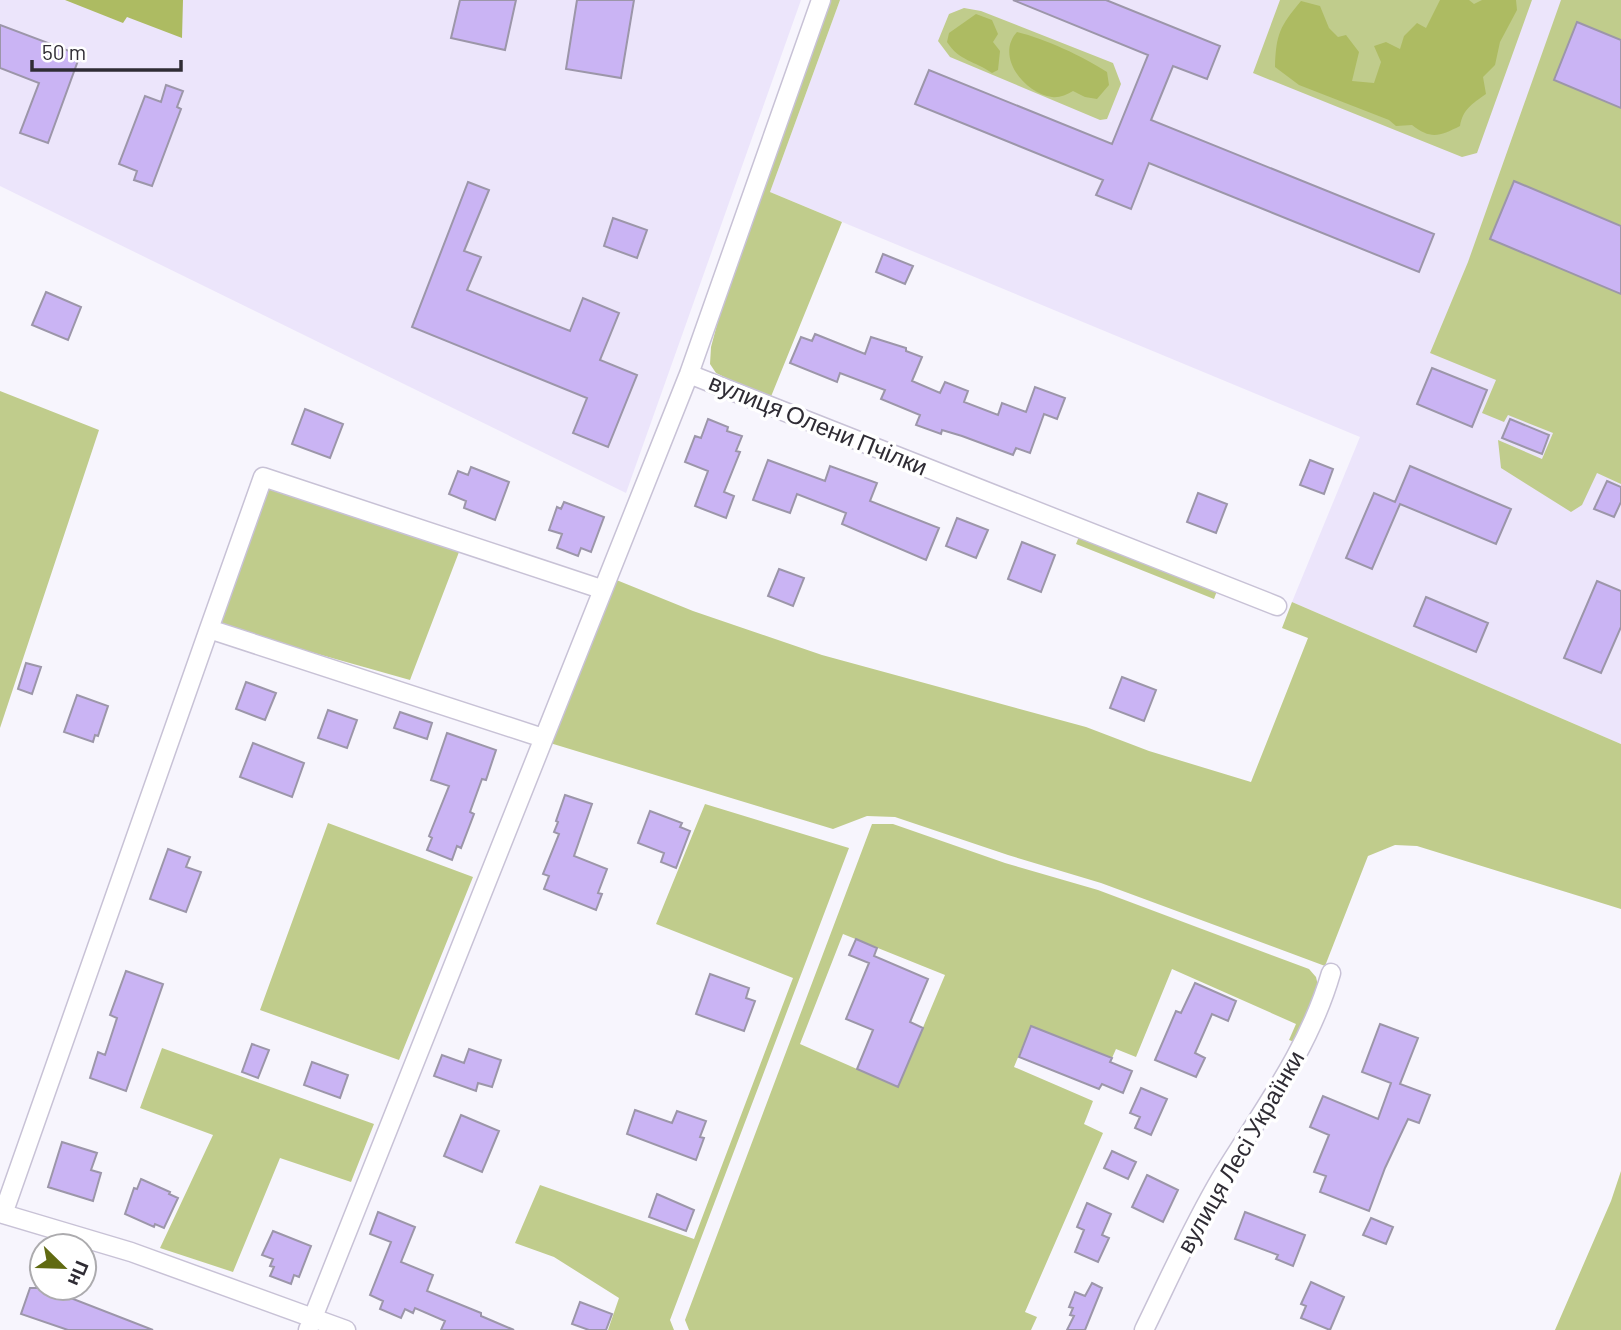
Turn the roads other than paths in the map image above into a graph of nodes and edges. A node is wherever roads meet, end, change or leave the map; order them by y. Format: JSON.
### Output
{"nodes":[{"id":1,"x":821,"y":0,"type":"edge"},
{"id":2,"x":689,"y":373,"type":"junction"},
{"id":3,"x":601,"y":589,"type":"junction"},
{"id":4,"x":1277,"y":606,"type":"dead end"},
{"id":5,"x":209,"y":629,"type":"junction"},
{"id":6,"x":543,"y":738,"type":"junction"},
{"id":7,"x":1331,"y":973,"type":"dead end"},
{"id":8,"x":1,"y":1213,"type":"edge"},
{"id":9,"x":310,"y":1324,"type":"edge"},
{"id":10,"x":345,"y":1330,"type":"edge"},
{"id":11,"x":1144,"y":1330,"type":"edge"}],
"edges":[{"from":1,"to":2,"type":"street","name":"вулиця Олени Пчілки"},
{"from":2,"to":3,"type":"street"},
{"from":2,"to":4,"type":"street","name":"вулиця Олени Пчілки"},
{"from":3,"to":5,"type":"street"},
{"from":3,"to":6,"type":"street"},
{"from":5,"to":6,"type":"street"},
{"from":5,"to":8,"type":"street"},
{"from":6,"to":9,"type":"street"},
{"from":7,"to":11,"type":"street","name":"вулиця Лесі Українки"},
{"from":8,"to":9,"type":"street"},
{"from":9,"to":10,"type":"street"}]}
